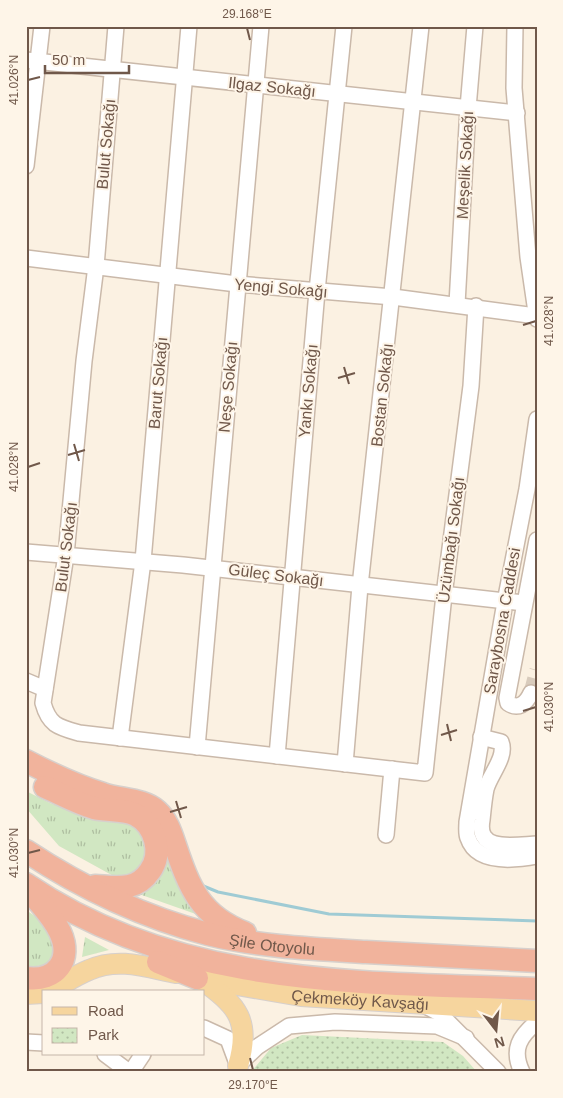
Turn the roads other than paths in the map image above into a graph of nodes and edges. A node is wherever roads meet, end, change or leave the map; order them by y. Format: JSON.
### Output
{"nodes":[{"id":1,"x":42,"y":26,"type":"edge"},
{"id":2,"x":116,"y":26,"type":"edge"},
{"id":3,"x":190,"y":26,"type":"edge"},
{"id":4,"x":262,"y":26,"type":"edge"},
{"id":5,"x":344,"y":26,"type":"edge"},
{"id":6,"x":421,"y":26,"type":"edge"},
{"id":7,"x":476,"y":26,"type":"edge"},
{"id":8,"x":515,"y":26,"type":"edge"},
{"id":9,"x":32,"y":61,"type":"edge"},
{"id":10,"x":113,"y":70,"type":"junction"},
{"id":11,"x":185,"y":77,"type":"junction"},
{"id":12,"x":256,"y":85,"type":"junction"},
{"id":13,"x":338,"y":94,"type":"junction"},
{"id":14,"x":413,"y":102,"type":"junction"},
{"id":15,"x":468,"y":108,"type":"junction"},
{"id":16,"x":517,"y":113,"type":"junction"},
{"id":17,"x":26,"y":166,"type":"edge"},
{"id":18,"x":530,"y":174,"type":"edge"},
{"id":19,"x":26,"y":258,"type":"edge"},
{"id":20,"x":96,"y":266,"type":"junction"},
{"id":21,"x":167,"y":275,"type":"junction"},
{"id":22,"x":237,"y":284,"type":"junction"},
{"id":23,"x":317,"y":291,"type":"junction"},
{"id":24,"x":393,"y":297,"type":"junction"},
{"id":25,"x":458,"y":304,"type":"junction"},
{"id":26,"x":476,"y":306,"type":"junction"},
{"id":27,"x":536,"y":317,"type":"edge"},
{"id":28,"x":537,"y":420,"type":"edge"},
{"id":29,"x":537,"y":540,"type":"edge"},
{"id":30,"x":26,"y":552,"type":"edge"},
{"id":31,"x":66,"y":555,"type":"junction"},
{"id":32,"x":143,"y":561,"type":"junction"},
{"id":33,"x":213,"y":568,"type":"junction"},
{"id":34,"x":291,"y":577,"type":"junction"},
{"id":35,"x":360,"y":586,"type":"junction"},
{"id":36,"x":444,"y":595,"type":"junction"},
{"id":37,"x":505,"y":602,"type":"junction"},
{"id":38,"x":524,"y":603,"type":"junction"},
{"id":39,"x":26,"y":680,"type":"edge"},
{"id":40,"x":45,"y":689,"type":"junction"},
{"id":41,"x":530,"y":694,"type":"tunnel mouth"},
{"id":42,"x":481,"y":737,"type":"junction"},
{"id":43,"x":120,"y":738,"type":"junction"},
{"id":44,"x":197,"y":747,"type":"junction"},
{"id":45,"x":277,"y":756,"type":"junction"},
{"id":46,"x":26,"y":761,"type":"edge"},
{"id":47,"x":345,"y":764,"type":"junction"},
{"id":48,"x":392,"y":769,"type":"junction"},
{"id":49,"x":425,"y":773,"type":"joint"},
{"id":50,"x":26,"y":777,"type":"edge"},
{"id":51,"x":386,"y":835,"type":"dead end"},
{"id":52,"x":537,"y":844,"type":"edge"},
{"id":53,"x":26,"y":851,"type":"edge"},
{"id":54,"x":537,"y":856,"type":"edge"},
{"id":55,"x":82,"y":884,"type":"junction"},
{"id":56,"x":26,"y":885,"type":"edge"},
{"id":57,"x":65,"y":907,"type":"junction"},
{"id":58,"x":286,"y":946,"type":"junction"},
{"id":59,"x":537,"y":961,"type":"edge"},
{"id":60,"x":26,"y":978,"type":"edge"},
{"id":61,"x":198,"y":978,"type":"junction"},
{"id":62,"x":537,"y":989,"type":"edge"},
{"id":63,"x":52,"y":990,"type":"edge"},
{"id":64,"x":42,"y":993,"type":"edge"},
{"id":65,"x":26,"y":994,"type":"edge"},
{"id":66,"x":423,"y":1004,"type":"junction"},
{"id":67,"x":537,"y":1011,"type":"edge"},
{"id":68,"x":537,"y":1022,"type":"edge"},
{"id":69,"x":205,"y":1028,"type":"edge"},
{"id":70,"x":466,"y":1038,"type":"junction"},
{"id":71,"x":26,"y":1042,"type":"edge"},
{"id":72,"x":42,"y":1043,"type":"edge"},
{"id":73,"x":108,"y":1056,"type":"edge"},
{"id":74,"x":142,"y":1056,"type":"edge"},
{"id":75,"x":235,"y":1069,"type":"edge"},
{"id":76,"x":130,"y":1072,"type":"edge"},
{"id":77,"x":498,"y":1072,"type":"edge"},
{"id":78,"x":522,"y":1072,"type":"edge"}],
"edges":[{"from":1,"to":9,"type":"street"},
{"from":2,"to":10,"type":"street","name":"Bulut Sokağı"},
{"from":3,"to":11,"type":"street","name":"Barut Sokağı"},
{"from":4,"to":12,"type":"street","name":"Neşe Sokağı"},
{"from":5,"to":13,"type":"street","name":"Yankı Sokağı"},
{"from":6,"to":14,"type":"street","name":"Bostan Sokağı"},
{"from":7,"to":15,"type":"street","name":"Meşelik Sokağı"},
{"from":8,"to":16,"type":"street"},
{"from":9,"to":10,"type":"street","name":"Ilgaz Sokağı"},
{"from":9,"to":17,"type":"street"},
{"from":10,"to":11,"type":"street","name":"Ilgaz Sokağı"},
{"from":10,"to":20,"type":"street","name":"Bulut Sokağı"},
{"from":11,"to":12,"type":"street","name":"Ilgaz Sokağı"},
{"from":11,"to":21,"type":"street","name":"Barut Sokağı"},
{"from":12,"to":13,"type":"street","name":"Ilgaz Sokağı"},
{"from":12,"to":22,"type":"street","name":"Neşe Sokağı"},
{"from":13,"to":14,"type":"street","name":"Ilgaz Sokağı"},
{"from":13,"to":23,"type":"street","name":"Yankı Sokağı"},
{"from":14,"to":15,"type":"street","name":"Ilgaz Sokağı"},
{"from":14,"to":24,"type":"street","name":"Bostan Sokağı"},
{"from":15,"to":16,"type":"street","name":"Ilgaz Sokağı"},
{"from":15,"to":25,"type":"street","name":"Meşelik Sokağı"},
{"from":16,"to":18,"type":"street"},
{"from":18,"to":27,"type":"street"},
{"from":19,"to":20,"type":"street","name":"Yengi Sokağı"},
{"from":20,"to":21,"type":"street","name":"Yengi Sokağı"},
{"from":20,"to":31,"type":"street","name":"Bulut Sokağı"},
{"from":21,"to":22,"type":"street","name":"Yengi Sokağı"},
{"from":21,"to":32,"type":"street","name":"Barut Sokağı"},
{"from":22,"to":23,"type":"street","name":"Yengi Sokağı"},
{"from":22,"to":33,"type":"street","name":"Neşe Sokağı"},
{"from":23,"to":24,"type":"street","name":"Yengi Sokağı"},
{"from":23,"to":34,"type":"street","name":"Yankı Sokağı"},
{"from":24,"to":25,"type":"street","name":"Yengi Sokağı"},
{"from":24,"to":35,"type":"street","name":"Bostan Sokağı"},
{"from":25,"to":26,"type":"street","name":"Yengi Sokağı"},
{"from":26,"to":27,"type":"street","name":"Yengi Sokağı"},
{"from":26,"to":36,"type":"street","name":"Üzümbağı Sokağı"},
{"from":28,"to":37,"type":"street","name":"Saraybosna Caddesi"},
{"from":29,"to":38,"type":"street"},
{"from":30,"to":31,"type":"street","name":"Güleç Sokağı"},
{"from":31,"to":32,"type":"street","name":"Güleç Sokağı"},
{"from":31,"to":40,"type":"street","name":"Bulut Sokağı"},
{"from":32,"to":33,"type":"street","name":"Güleç Sokağı"},
{"from":32,"to":43,"type":"street","name":"Barut Sokağı"},
{"from":33,"to":34,"type":"street","name":"Güleç Sokağı"},
{"from":33,"to":44,"type":"street","name":"Neşe Sokağı"},
{"from":34,"to":35,"type":"street","name":"Güleç Sokağı"},
{"from":34,"to":45,"type":"street","name":"Yankı Sokağı"},
{"from":35,"to":36,"type":"street","name":"Güleç Sokağı"},
{"from":35,"to":47,"type":"street","name":"Bostan Sokağı"},
{"from":36,"to":37,"type":"street","name":"Güleç Sokağı"},
{"from":36,"to":49,"type":"street","name":"Üzümbağı Sokağı"},
{"from":37,"to":38,"type":"street","name":"Güleç Sokağı"},
{"from":37,"to":42,"type":"street","name":"Saraybosna Caddesi"},
{"from":38,"to":41,"type":"street"},
{"from":39,"to":40,"type":"street"},
{"from":40,"to":43,"type":"street","name":"Bulut Sokağı"},
{"from":42,"to":52,"type":"street"},
{"from":42,"to":54,"type":"street","name":"Saraybosna Caddesi"},
{"from":43,"to":44,"type":"street","name":"Bulut Sokağı"},
{"from":44,"to":45,"type":"street","name":"Bulut Sokağı"},
{"from":45,"to":47,"type":"street","name":"Bulut Sokağı"},
{"from":46,"to":58,"type":"highway"},
{"from":47,"to":48,"type":"street","name":"Bulut Sokağı"},
{"from":48,"to":49,"type":"street","name":"Bulut Sokağı"},
{"from":48,"to":51,"type":"street"},
{"from":50,"to":55,"type":"highway"},
{"from":53,"to":55,"type":"highway","name":"Şile Otoyolu"},
{"from":55,"to":58,"type":"highway","name":"Şile Otoyolu"},
{"from":56,"to":57,"type":"highway","name":"Şile Otoyolu"},
{"from":56,"to":60,"type":"highway"},
{"from":57,"to":61,"type":"highway"},
{"from":57,"to":62,"type":"highway","name":"Şile Otoyolu"},
{"from":58,"to":59,"type":"highway","name":"Şile Otoyolu"},
{"from":61,"to":63,"type":"main road","name":"Çekmeköy Kavşağı"},
{"from":61,"to":66,"type":"main road","name":"Çekmeköy Kavşağı"},
{"from":61,"to":75,"type":"main road"},
{"from":64,"to":65,"type":"main road"},
{"from":66,"to":67,"type":"main road"},
{"from":66,"to":70,"type":"street","name":"Çekmeköy Kavşağı"},
{"from":68,"to":78,"type":"street"},
{"from":69,"to":75,"type":"street"},
{"from":70,"to":75,"type":"street"},
{"from":70,"to":77,"type":"street","name":"Çekmeköy Kavşağı"},
{"from":71,"to":72,"type":"street"},
{"from":73,"to":76,"type":"street"},
{"from":74,"to":76,"type":"street"}]}
